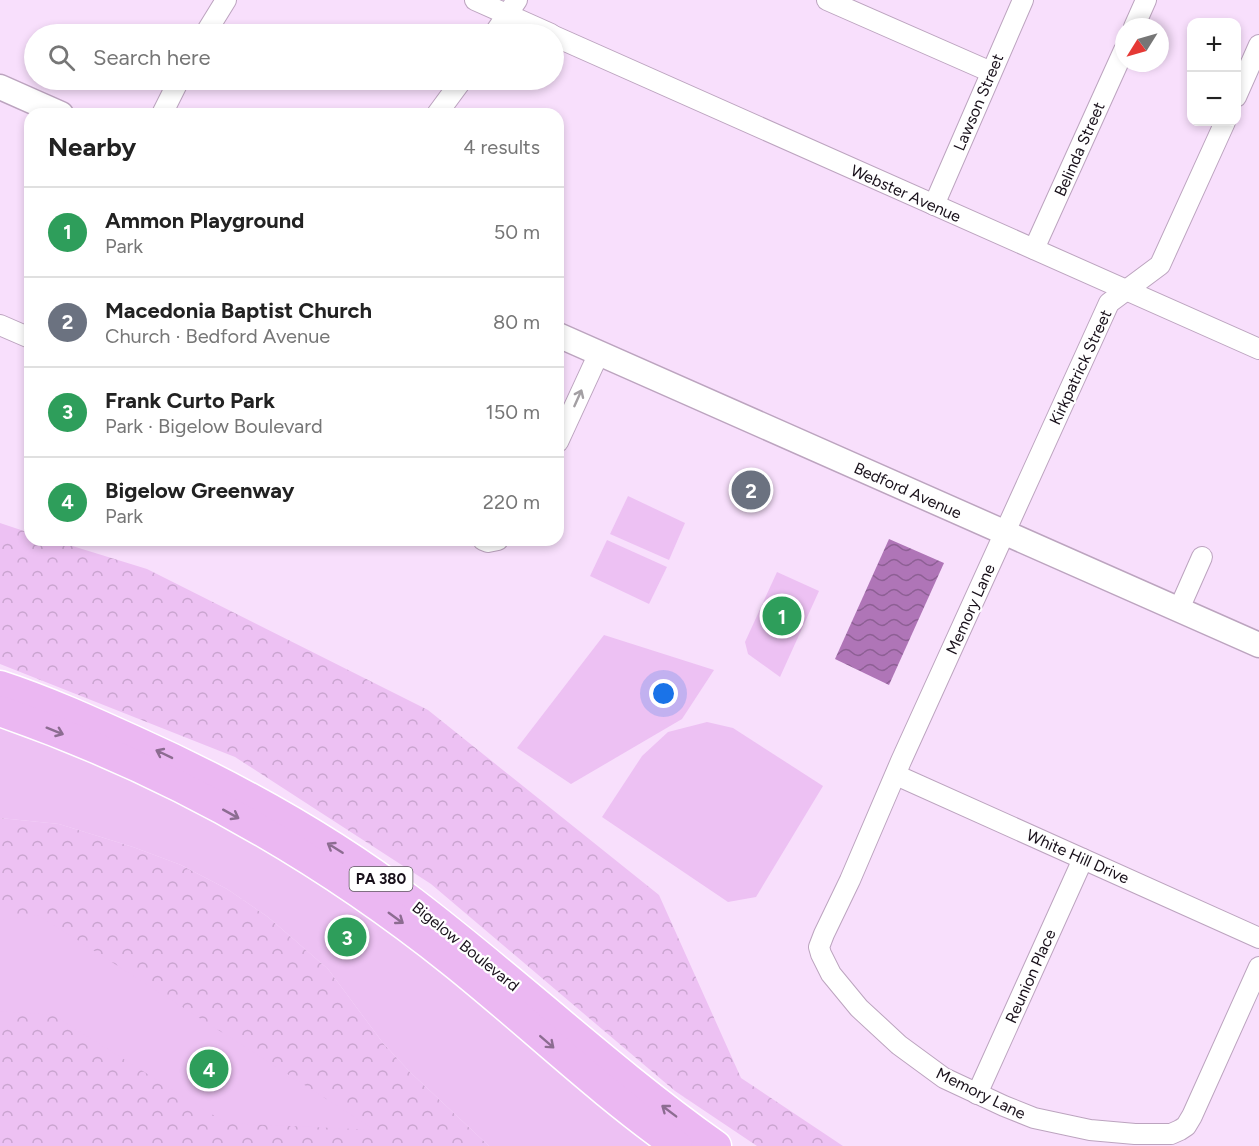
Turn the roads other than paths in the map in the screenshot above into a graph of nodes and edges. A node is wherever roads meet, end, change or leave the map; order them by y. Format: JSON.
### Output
{"nodes":[{"id":1,"x":226,"y":0,"type":"edge"},
{"id":2,"x":474,"y":0,"type":"edge"},
{"id":3,"x":827,"y":0,"type":"edge"},
{"id":4,"x":1023,"y":0,"type":"edge"},
{"id":5,"x":1146,"y":0,"type":"edge"},
{"id":6,"x":513,"y":7,"type":"edge"},
{"id":7,"x":1138,"y":18,"type":"edge"},
{"id":8,"x":211,"y":24,"type":"edge"},
{"id":9,"x":501,"y":24,"type":"edge"},
{"id":10,"x":537,"y":24,"type":"edge"},
{"id":11,"x":564,"y":40,"type":"edge"},
{"id":12,"x":1259,"y":45,"type":"edge"},
{"id":13,"x":1115,"y":70,"type":"edge"},
{"id":14,"x":991,"y":72,"type":"junction"},
{"id":15,"x":1241,"y":85,"type":"edge"},
{"id":16,"x":0,"y":87,"type":"edge"},
{"id":17,"x":174,"y":90,"type":"edge"},
{"id":18,"x":455,"y":90,"type":"edge"},
{"id":19,"x":48,"y":108,"type":"edge"},
{"id":20,"x":165,"y":108,"type":"edge"},
{"id":21,"x":441,"y":108,"type":"edge"},
{"id":22,"x":1224,"y":126,"type":"edge"},
{"id":23,"x":934,"y":205,"type":"junction"},
{"id":24,"x":1034,"y":249,"type":"junction"},
{"id":25,"x":1127,"y":291,"type":"junction"},
{"id":26,"x":0,"y":325,"type":"edge"},
{"id":27,"x":24,"y":335,"type":"edge"},
{"id":28,"x":564,"y":338,"type":"edge"},
{"id":29,"x":1258,"y":347,"type":"edge"},
{"id":30,"x":599,"y":353,"type":"junction"},
{"id":31,"x":564,"y":429,"type":"edge"},
{"id":32,"x":1005,"y":534,"type":"junction"},
{"id":33,"x":1202,"y":557,"type":"dead end"},
{"id":34,"x":1179,"y":609,"type":"junction"},
{"id":35,"x":1259,"y":645,"type":"edge"},
{"id":36,"x":0,"y":686,"type":"edge"},
{"id":37,"x":0,"y":711,"type":"edge"},
{"id":38,"x":896,"y":775,"type":"junction"},
{"id":39,"x":1083,"y":859,"type":"junction"},
{"id":40,"x":1259,"y":938,"type":"edge"},
{"id":41,"x":1259,"y":967,"type":"edge"},
{"id":42,"x":977,"y":1094,"type":"junction"},
{"id":43,"x":677,"y":1146,"type":"edge"},
{"id":44,"x":717,"y":1146,"type":"edge"}],
"edges":[{"from":1,"to":8,"type":"street"},
{"from":2,"to":6,"type":"street","name":"Webster Avenue"},
{"from":3,"to":14,"type":"street"},
{"from":4,"to":14,"type":"street","name":"Lawson Street"},
{"from":5,"to":7,"type":"street"},
{"from":6,"to":9,"type":"street"},
{"from":6,"to":10,"type":"street","name":"Webster Avenue"},
{"from":11,"to":23,"type":"street","name":"Webster Avenue"},
{"from":12,"to":15,"type":"street"},
{"from":13,"to":24,"type":"street","name":"Belinda Street"},
{"from":14,"to":23,"type":"street","name":"Lawson Street"},
{"from":16,"to":19,"type":"street"},
{"from":17,"to":20,"type":"street"},
{"from":18,"to":21,"type":"street"},
{"from":22,"to":25,"type":"street","name":"Kirkpatrick Street"},
{"from":23,"to":24,"type":"street","name":"Webster Avenue"},
{"from":24,"to":25,"type":"street","name":"Webster Avenue"},
{"from":25,"to":29,"type":"street","name":"Webster Avenue"},
{"from":25,"to":32,"type":"street","name":"Kirkpatrick Street"},
{"from":26,"to":27,"type":"street"},
{"from":28,"to":30,"type":"street","name":"Bedford Avenue"},
{"from":31,"to":30,"type":"street","one_way":true},
{"from":30,"to":32,"type":"street","name":"Bedford Avenue"},
{"from":32,"to":34,"type":"street","name":"Bedford Avenue"},
{"from":32,"to":38,"type":"street","name":"Memory Lane"},
{"from":33,"to":34,"type":"street"},
{"from":34,"to":35,"type":"street","name":"Bedford Avenue"},
{"from":44,"to":36,"type":"main road","name":"Bigelow Boulevard","number":"PA 380","one_way":true},
{"from":37,"to":43,"type":"main road","name":"Bigelow Boulevard","number":"PA 380","one_way":true},
{"from":38,"to":39,"type":"street","name":"White Hill Drive"},
{"from":38,"to":42,"type":"street","name":"Memory Lane"},
{"from":39,"to":40,"type":"street","name":"White Hill Drive"},
{"from":39,"to":42,"type":"street","name":"Reunion Place"},
{"from":41,"to":42,"type":"street","name":"Memory Lane"}]}
